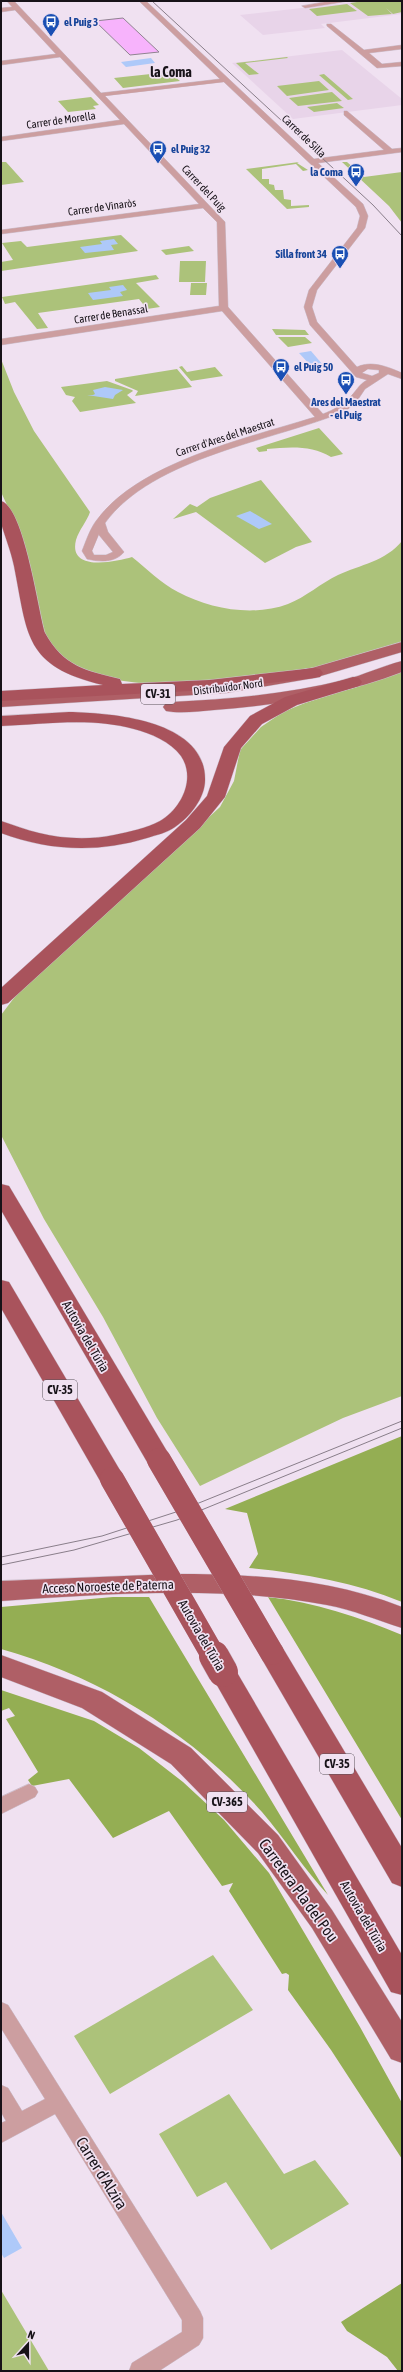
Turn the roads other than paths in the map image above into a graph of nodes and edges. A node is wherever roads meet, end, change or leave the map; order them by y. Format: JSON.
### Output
{"nodes":[{"id":1,"x":10,"y":1,"type":"edge"},
{"id":2,"x":142,"y":1,"type":"edge"},
{"id":3,"x":346,"y":1,"type":"edge"},
{"id":4,"x":304,"y":6,"type":"dead end"},
{"id":5,"x":17,"y":8,"type":"junction"},
{"id":6,"x":1,"y":10,"type":"edge"},
{"id":7,"x":329,"y":25,"type":"dead end"},
{"id":8,"x":402,"y":47,"type":"edge"},
{"id":9,"x":362,"y":52,"type":"junction"},
{"id":10,"x":62,"y":55,"type":"junction"},
{"id":11,"x":402,"y":55,"type":"edge"},
{"id":12,"x":371,"y":59,"type":"junction"},
{"id":13,"x":1,"y":63,"type":"edge"},
{"id":14,"x":402,"y":64,"type":"edge"},
{"id":15,"x":227,"y":80,"type":"junction"},
{"id":16,"x":99,"y":95,"type":"junction"},
{"id":17,"x":347,"y":113,"type":"dead end"},
{"id":18,"x":125,"y":122,"type":"junction"},
{"id":19,"x":1,"y":139,"type":"edge"},
{"id":20,"x":402,"y":150,"type":"edge"},
{"id":21,"x":390,"y":151,"type":"junction"},
{"id":22,"x":313,"y":161,"type":"junction"},
{"id":23,"x":206,"y":205,"type":"junction"},
{"id":24,"x":1,"y":232,"type":"edge"},
{"id":25,"x":224,"y":308,"type":"junction"},
{"id":26,"x":1,"y":342,"type":"edge"},
{"id":27,"x":335,"y":346,"type":"junction"},
{"id":28,"x":379,"y":373,"type":"junction"},
{"id":29,"x":358,"y":374,"type":"junction"},
{"id":30,"x":402,"y":376,"type":"edge"},
{"id":31,"x":402,"y":380,"type":"edge"},
{"id":32,"x":362,"y":387,"type":"junction"},
{"id":33,"x":321,"y":418,"type":"junction"},
{"id":34,"x":1,"y":506,"type":"edge"},
{"id":35,"x":100,"y":522,"type":"dead end"},
{"id":36,"x":402,"y":648,"type":"edge"},
{"id":37,"x":402,"y":666,"type":"edge"},
{"id":38,"x":314,"y":673,"type":"junction"},
{"id":39,"x":353,"y":682,"type":"junction"},
{"id":40,"x":157,"y":688,"type":"junction"},
{"id":41,"x":1,"y":696,"type":"edge"},
{"id":42,"x":1,"y":702,"type":"edge"},
{"id":43,"x":1,"y":716,"type":"edge"},
{"id":44,"x":1,"y":721,"type":"edge"},
{"id":45,"x":1,"y":827,"type":"edge"},
{"id":46,"x":1,"y":999,"type":"edge"},
{"id":47,"x":1,"y":1191,"type":"edge"},
{"id":48,"x":1,"y":1288,"type":"edge"},
{"id":49,"x":1,"y":1591,"type":"edge"},
{"id":50,"x":402,"y":1618,"type":"edge"},
{"id":51,"x":1,"y":1666,"type":"edge"},
{"id":52,"x":28,"y":1792,"type":"dead end"},
{"id":53,"x":1,"y":1806,"type":"edge"},
{"id":54,"x":402,"y":1874,"type":"edge"},
{"id":55,"x":402,"y":1982,"type":"edge"},
{"id":56,"x":1,"y":2011,"type":"edge"},
{"id":57,"x":402,"y":2049,"type":"edge"},
{"id":58,"x":1,"y":2094,"type":"edge"},
{"id":59,"x":58,"y":2102,"type":"junction"},
{"id":60,"x":19,"y":2124,"type":"junction"},
{"id":61,"x":1,"y":2134,"type":"edge"},
{"id":62,"x":140,"y":2371,"type":"edge"}],
"edges":[{"from":1,"to":5,"type":"street","name":"Carrer del Puig"},
{"from":2,"to":15,"type":"street","name":"Carrer de Silla"},
{"from":3,"to":4,"type":"street"},
{"from":5,"to":6,"type":"street"},
{"from":5,"to":10,"type":"street","name":"Carrer del Puig"},
{"from":7,"to":9,"type":"street"},
{"from":8,"to":9,"type":"street"},
{"from":9,"to":12,"type":"street"},
{"from":10,"to":13,"type":"street"},
{"from":10,"to":16,"type":"street","name":"Carrer del Puig"},
{"from":11,"to":12,"type":"street"},
{"from":12,"to":14,"type":"street"},
{"from":15,"to":16,"type":"street"},
{"from":15,"to":22,"type":"street","name":"Carrer de Silla"},
{"from":16,"to":18,"type":"street","name":"Carrer del Puig"},
{"from":17,"to":21,"type":"street"},
{"from":18,"to":19,"type":"street","name":"Carrer de Morella"},
{"from":18,"to":23,"type":"street","name":"Carrer del Puig"},
{"from":20,"to":21,"type":"street"},
{"from":21,"to":22,"type":"street"},
{"from":22,"to":27,"type":"street","name":"Carrer de Silla"},
{"from":23,"to":24,"type":"street","name":"Carrer de Vinaròs"},
{"from":23,"to":25,"type":"street","name":"Carrer del Puig"},
{"from":25,"to":26,"type":"street","name":"Carrer de Benassal"},
{"from":25,"to":33,"type":"street"},
{"from":27,"to":28,"type":"street","name":"Carrer de Silla"},
{"from":27,"to":29,"type":"street","name":"Carrer de Silla"},
{"from":28,"to":29,"type":"street"},
{"from":28,"to":30,"type":"street","name":"Carrer de Silla"},
{"from":28,"to":31,"type":"street","name":"Carrer de Silla"},
{"from":28,"to":32,"type":"street","name":"Carrer d'Ares del Maestrat"},
{"from":29,"to":32,"type":"street"},
{"from":32,"to":33,"type":"street","name":"Carrer d'Ares del Maestrat"},
{"from":33,"to":35,"type":"street","name":"Carrer d'Ares del Maestrat"},
{"from":34,"to":40,"type":"highway"},
{"from":36,"to":38,"type":"main road","name":"Distribuïdor Nord","number":"CV-31"},
{"from":37,"to":39,"type":"main road","name":"Distribuïdor Nord","number":"CV-31"},
{"from":38,"to":40,"type":"highway"},
{"from":38,"to":42,"type":"main road","name":"Distribuïdor Nord","number":"CV-31"},
{"from":39,"to":43,"type":"main road","name":"Distribuïdor Nord","number":"CV-31"},
{"from":39,"to":46,"type":"highway"},
{"from":40,"to":41,"type":"highway"},
{"from":44,"to":45,"type":"highway"},
{"from":47,"to":54,"type":"highway","name":"Autovia del Túria","number":"CV-35","bridge":true},
{"from":48,"to":55,"type":"highway","name":"Autovia del Túria","number":"CV-35","bridge":true},
{"from":49,"to":50,"type":"main road","name":"Acceso Noroeste de Paterna"},
{"from":51,"to":57,"type":"main road","name":"Carretera Pla del Pou","number":"CV-365"},
{"from":52,"to":53,"type":"street"},
{"from":56,"to":59,"type":"street","name":"Carrer d'Alzira"},
{"from":58,"to":60,"type":"street"},
{"from":59,"to":60,"type":"street"},
{"from":59,"to":62,"type":"street","name":"Carrer d'Alzira"},
{"from":60,"to":61,"type":"street"}]}
